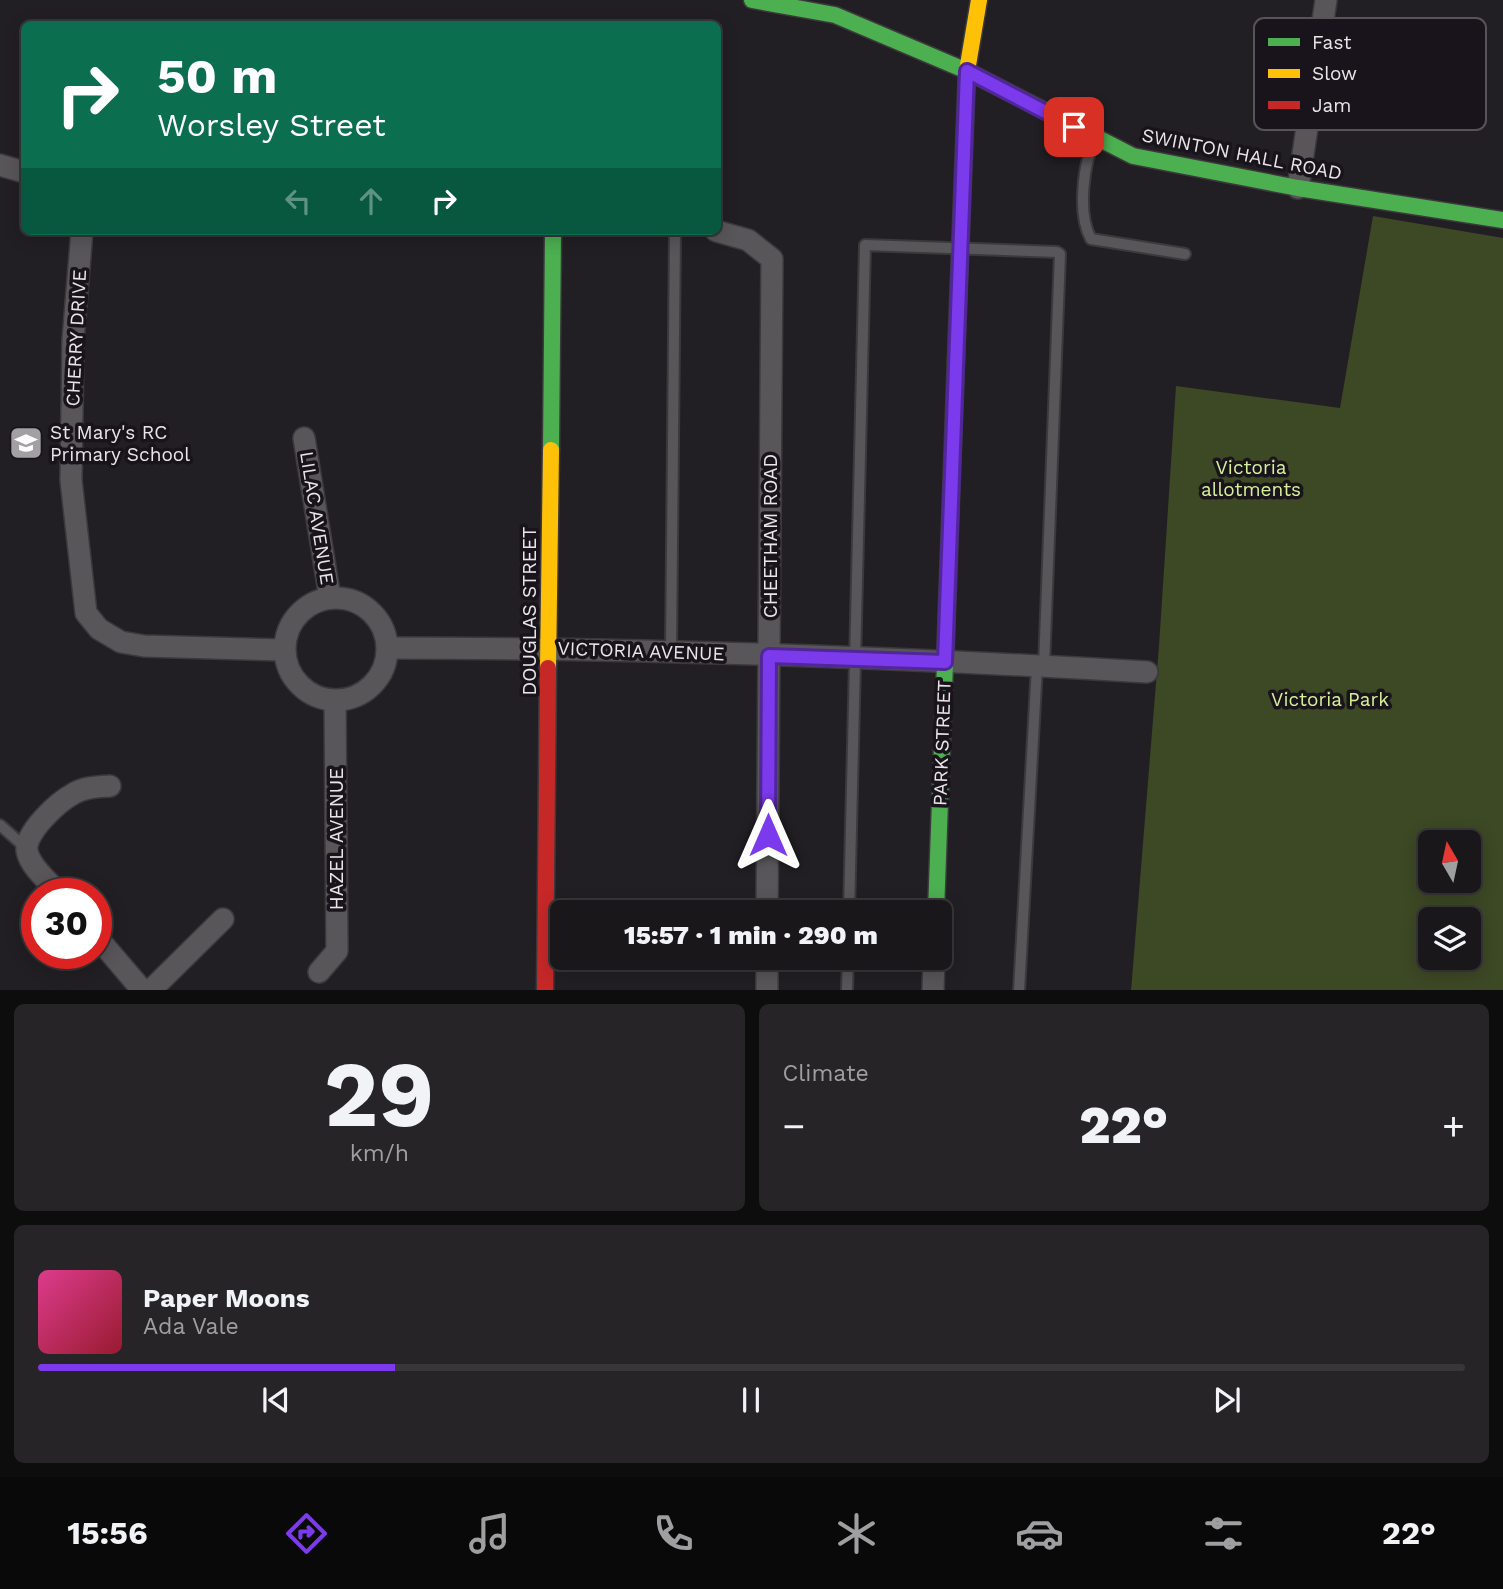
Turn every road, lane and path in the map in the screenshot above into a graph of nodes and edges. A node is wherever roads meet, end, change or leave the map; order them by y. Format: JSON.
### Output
{"nodes":[{"id":1,"x":751,"y":0,"type":"edge"},
{"id":2,"x":979,"y":0,"type":"edge"},
{"id":3,"x":1326,"y":0,"type":"edge"},
{"id":4,"x":1323,"y":18,"type":"edge"},
{"id":5,"x":967,"y":71,"type":"junction"},
{"id":6,"x":1307,"y":130,"type":"edge"},
{"id":7,"x":1096,"y":138,"type":"junction"},
{"id":8,"x":0,"y":165,"type":"edge"},
{"id":9,"x":21,"y":172,"type":"edge"},
{"id":10,"x":1298,"y":188,"type":"junction"},
{"id":11,"x":1503,"y":220,"type":"edge"},
{"id":12,"x":721,"y":232,"type":"edge"},
{"id":13,"x":82,"y":235,"type":"edge"},
{"id":14,"x":553,"y":235,"type":"edge"},
{"id":15,"x":675,"y":235,"type":"edge"},
{"id":16,"x":959,"y":248,"type":"junction"},
{"id":17,"x":1185,"y":254,"type":"dead end"},
{"id":18,"x":304,"y":438,"type":"dead end"},
{"id":19,"x":330,"y":598,"type":"junction"},
{"id":20,"x":388,"y":648,"type":"junction"},
{"id":21,"x":550,"y":648,"type":"junction"},
{"id":22,"x":284,"y":650,"type":"junction"},
{"id":23,"x":671,"y":652,"type":"junction"},
{"id":24,"x":769,"y":656,"type":"junction"},
{"id":25,"x":855,"y":658,"type":"junction"},
{"id":26,"x":945,"y":662,"type":"junction"},
{"id":27,"x":1040,"y":666,"type":"junction"},
{"id":28,"x":1147,"y":672,"type":"dead end"},
{"id":29,"x":335,"y":701,"type":"junction"},
{"id":30,"x":110,"y":786,"type":"dead end"},
{"id":31,"x":0,"y":825,"type":"edge"},
{"id":32,"x":26,"y":848,"type":"junction"},
{"id":33,"x":46,"y":878,"type":"edge"},
{"id":34,"x":767,"y":900,"type":"edge"},
{"id":35,"x":849,"y":900,"type":"edge"},
{"id":36,"x":936,"y":900,"type":"edge"},
{"id":37,"x":223,"y":919,"type":"dead end"},
{"id":38,"x":112,"y":954,"type":"edge"},
{"id":39,"x":767,"y":970,"type":"edge"},
{"id":40,"x":848,"y":970,"type":"edge"},
{"id":41,"x":934,"y":970,"type":"edge"},
{"id":42,"x":319,"y":972,"type":"dead end"},
{"id":43,"x":143,"y":990,"type":"edge"},
{"id":44,"x":150,"y":990,"type":"edge"},
{"id":45,"x":545,"y":990,"type":"edge"},
{"id":46,"x":767,"y":990,"type":"edge"},
{"id":47,"x":847,"y":990,"type":"edge"},
{"id":48,"x":933,"y":990,"type":"edge"},
{"id":49,"x":1019,"y":990,"type":"edge"}],
"edges":[{"from":1,"to":5,"type":"street","name":"SWINTON HALL ROAD"},
{"from":2,"to":5,"type":"street","name":"PARK STREET"},
{"from":3,"to":4,"type":"street"},
{"from":5,"to":7,"type":"street","name":"SWINTON HALL ROAD"},
{"from":5,"to":16,"type":"street","name":"PARK STREET"},
{"from":6,"to":10,"type":"street"},
{"from":7,"to":10,"type":"street","name":"SWINTON HALL ROAD"},
{"from":7,"to":17,"type":"lane"},
{"from":8,"to":9,"type":"street"},
{"from":10,"to":11,"type":"street","name":"SWINTON HALL ROAD"},
{"from":12,"to":24,"type":"street","name":"CHEETHAM ROAD"},
{"from":13,"to":22,"type":"street","name":"CHERRY DRIVE"},
{"from":14,"to":21,"type":"street","name":"DOUGLAS STREET"},
{"from":15,"to":23,"type":"lane"},
{"from":16,"to":25,"type":"lane"},
{"from":16,"to":26,"type":"street","name":"PARK STREET"},
{"from":16,"to":27,"type":"lane"},
{"from":18,"to":19,"type":"street","name":"LILAC AVENUE"},
{"from":19,"to":20,"type":"street"},
{"from":19,"to":22,"type":"street"},
{"from":20,"to":21,"type":"street","name":"VICTORIA AVENUE"},
{"from":20,"to":29,"type":"street"},
{"from":21,"to":23,"type":"street","name":"VICTORIA AVENUE"},
{"from":21,"to":45,"type":"street","name":"DOUGLAS STREET"},
{"from":22,"to":29,"type":"street"},
{"from":23,"to":24,"type":"street","name":"VICTORIA AVENUE"},
{"from":24,"to":25,"type":"street","name":"VICTORIA AVENUE"},
{"from":24,"to":34,"type":"street","name":"CHEETHAM ROAD"},
{"from":25,"to":26,"type":"street","name":"VICTORIA AVENUE"},
{"from":25,"to":35,"type":"lane"},
{"from":26,"to":27,"type":"street","name":"VICTORIA AVENUE"},
{"from":26,"to":36,"type":"street","name":"PARK STREET"},
{"from":27,"to":28,"type":"street","name":"VICTORIA AVENUE"},
{"from":27,"to":49,"type":"lane"},
{"from":29,"to":42,"type":"street","name":"HAZEL AVENUE"},
{"from":30,"to":32,"type":"street"},
{"from":31,"to":32,"type":"lane"},
{"from":32,"to":33,"type":"street"},
{"from":37,"to":44,"type":"street"},
{"from":38,"to":43,"type":"street"},
{"from":39,"to":46,"type":"street"},
{"from":40,"to":47,"type":"lane"},
{"from":41,"to":48,"type":"street"}]}
